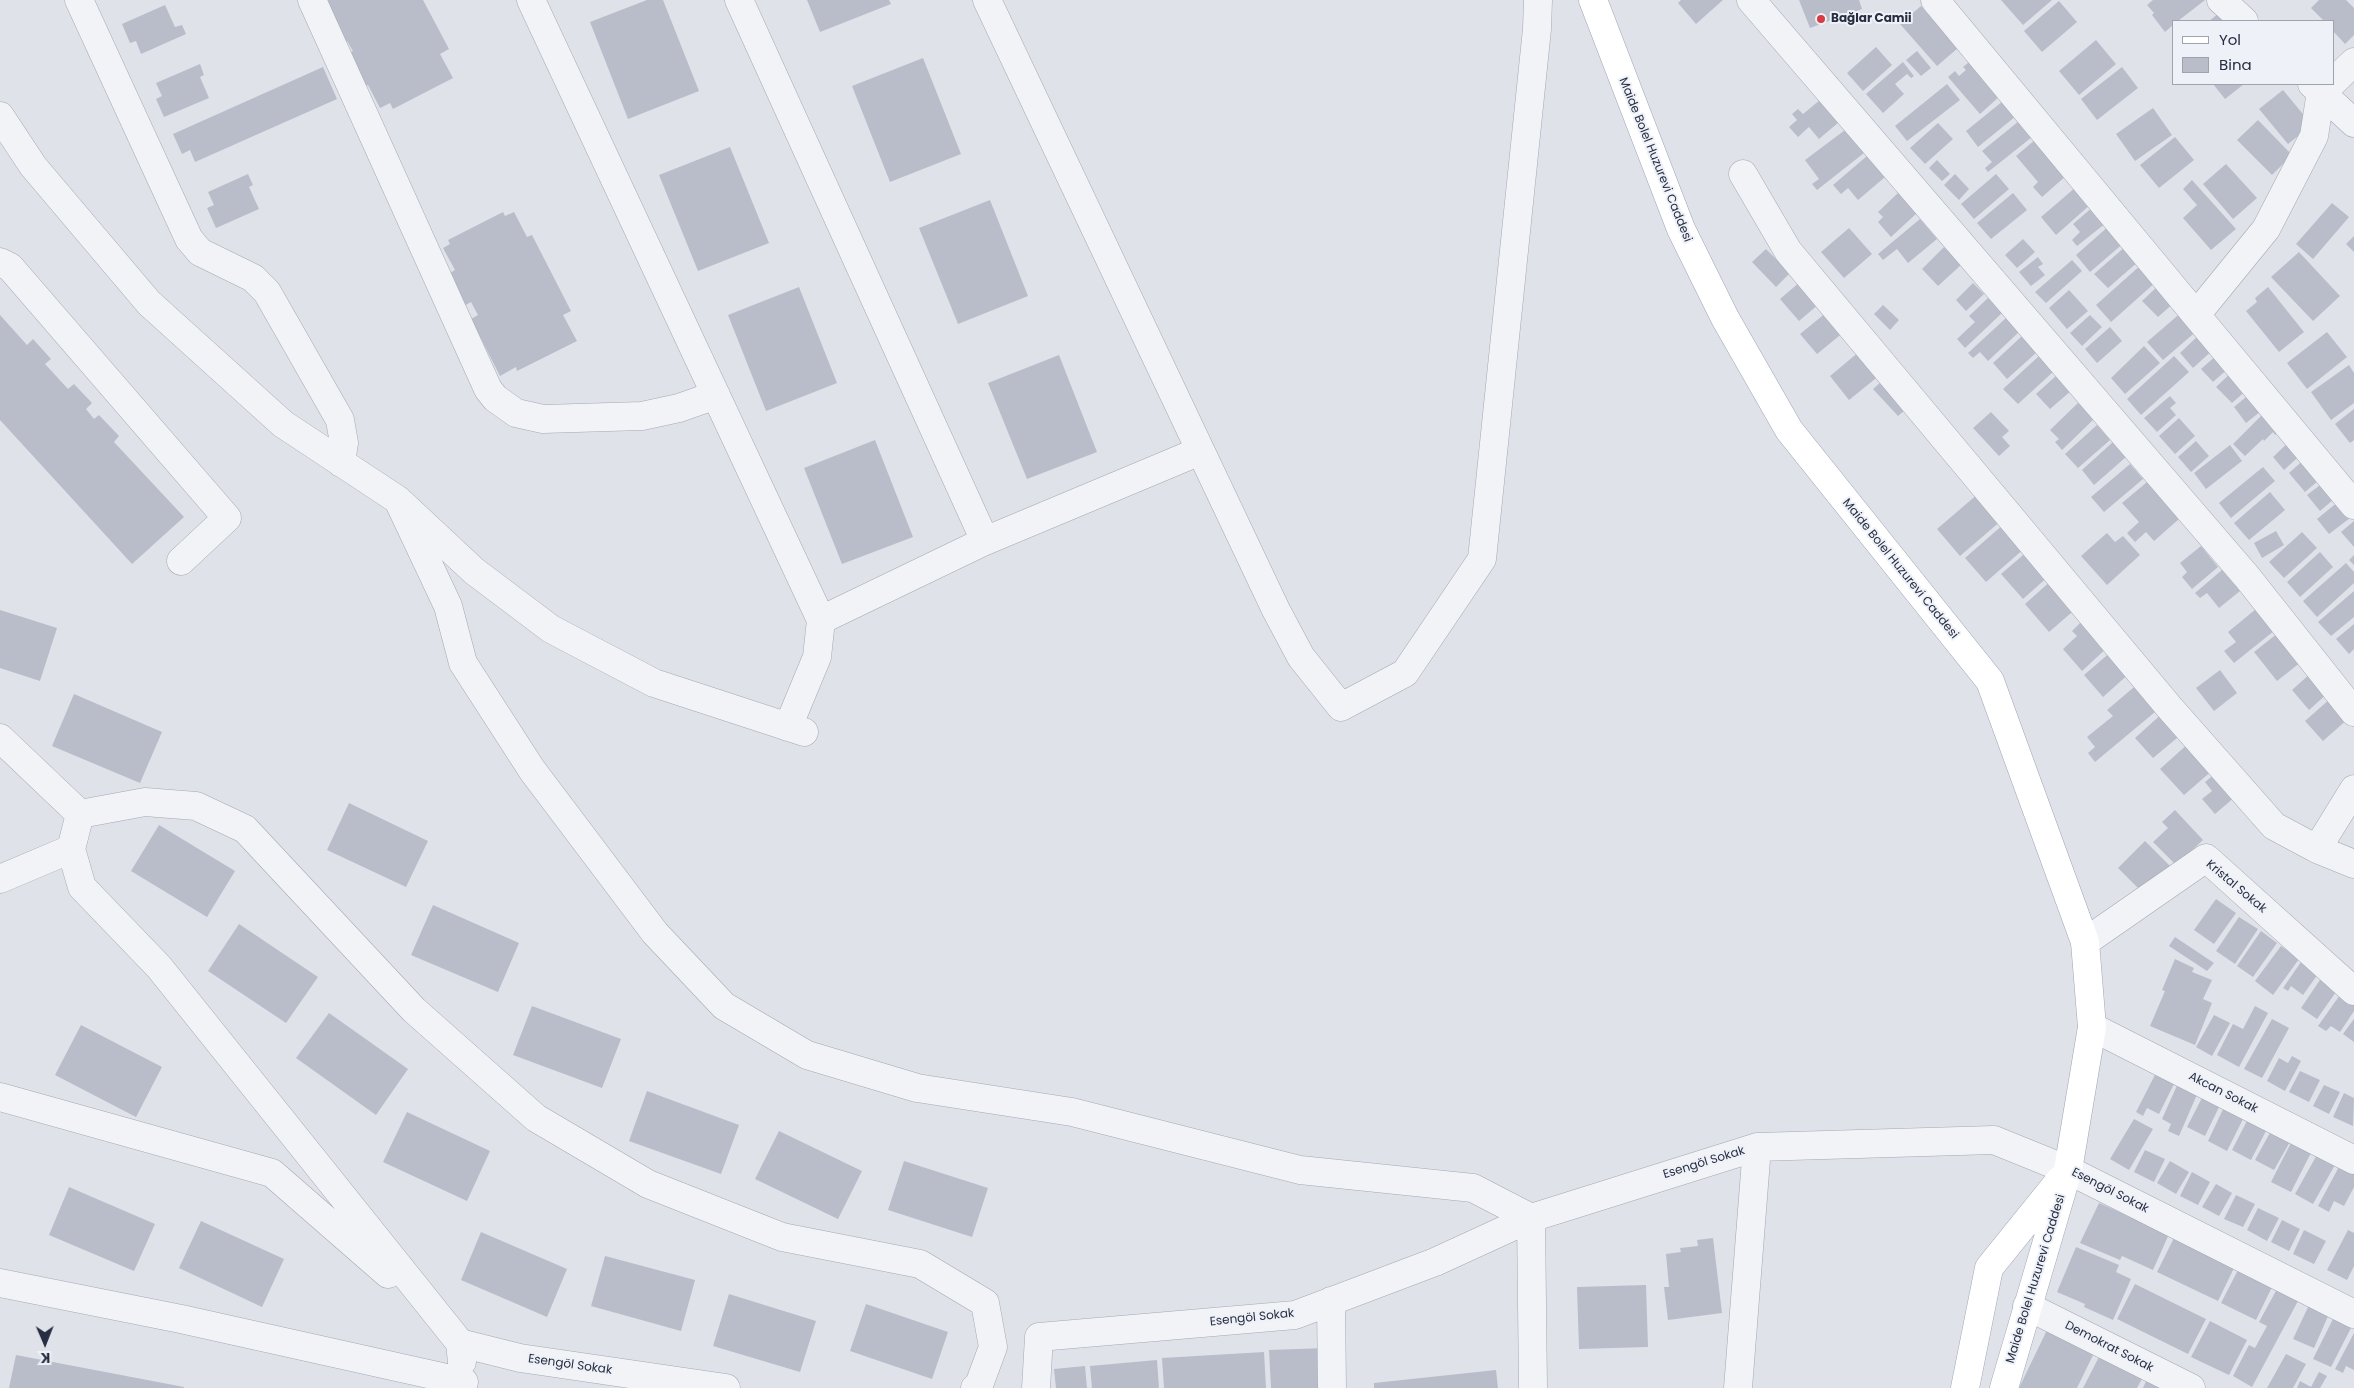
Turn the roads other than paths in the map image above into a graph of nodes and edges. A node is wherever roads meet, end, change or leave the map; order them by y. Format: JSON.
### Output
{"nodes":[{"id":1,"x":79,"y":0,"type":"edge"},
{"id":2,"x":312,"y":0,"type":"edge"},
{"id":3,"x":531,"y":0,"type":"edge"},
{"id":4,"x":739,"y":0,"type":"edge"},
{"id":5,"x":987,"y":0,"type":"edge"},
{"id":6,"x":1538,"y":0,"type":"edge"},
{"id":7,"x":1593,"y":0,"type":"edge"},
{"id":8,"x":1751,"y":0,"type":"edge"},
{"id":9,"x":1935,"y":0,"type":"edge"},
{"id":10,"x":2221,"y":0,"type":"edge"},
{"id":11,"x":2243,"y":20,"type":"edge"},
{"id":12,"x":2354,"y":62,"type":"edge"},
{"id":13,"x":2334,"y":77,"type":"edge"},
{"id":14,"x":2324,"y":85,"type":"edge"},
{"id":15,"x":0,"y":116,"type":"edge"},
{"id":16,"x":2354,"y":123,"type":"edge"},
{"id":17,"x":1743,"y":174,"type":"dead end"},
{"id":18,"x":0,"y":262,"type":"edge"},
{"id":19,"x":2196,"y":315,"type":"junction"},
{"id":20,"x":716,"y":395,"type":"junction"},
{"id":21,"x":1200,"y":451,"type":"junction"},
{"id":22,"x":341,"y":462,"type":"junction"},
{"id":23,"x":398,"y":500,"type":"junction"},
{"id":24,"x":2354,"y":505,"type":"edge"},
{"id":25,"x":985,"y":541,"type":"junction"},
{"id":26,"x":180,"y":561,"type":"dead end"},
{"id":27,"x":821,"y":620,"type":"junction"},
{"id":28,"x":2354,"y":712,"type":"edge"},
{"id":29,"x":0,"y":738,"type":"edge"},
{"id":30,"x":2354,"y":789,"type":"edge"},
{"id":31,"x":80,"y":814,"type":"junction"},
{"id":32,"x":71,"y":849,"type":"junction"},
{"id":33,"x":2317,"y":850,"type":"junction"},
{"id":34,"x":2354,"y":864,"type":"edge"},
{"id":35,"x":0,"y":879,"type":"edge"},
{"id":36,"x":2085,"y":942,"type":"junction"},
{"id":37,"x":2354,"y":991,"type":"edge"},
{"id":38,"x":2092,"y":1027,"type":"junction"},
{"id":39,"x":0,"y":1097,"type":"edge"},
{"id":40,"x":1757,"y":1147,"type":"junction"},
{"id":41,"x":2354,"y":1160,"type":"edge"},
{"id":42,"x":2068,"y":1170,"type":"junction"},
{"id":43,"x":1530,"y":1218,"type":"junction"},
{"id":44,"x":0,"y":1283,"type":"edge"},
{"id":45,"x":1331,"y":1301,"type":"junction"},
{"id":46,"x":2027,"y":1306,"type":"junction"},
{"id":47,"x":2354,"y":1314,"type":"edge"},
{"id":48,"x":440,"y":1318,"type":"junction"},
{"id":49,"x":460,"y":1343,"type":"junction"},
{"id":50,"x":465,"y":1385,"type":"edge"},
{"id":51,"x":726,"y":1388,"type":"edge"},
{"id":52,"x":975,"y":1388,"type":"edge"},
{"id":53,"x":1036,"y":1388,"type":"edge"},
{"id":54,"x":1332,"y":1388,"type":"edge"},
{"id":55,"x":1533,"y":1388,"type":"edge"},
{"id":56,"x":1738,"y":1388,"type":"edge"},
{"id":57,"x":1965,"y":1388,"type":"edge"},
{"id":58,"x":2004,"y":1388,"type":"edge"},
{"id":59,"x":2192,"y":1388,"type":"edge"}],
"edges":[{"from":1,"to":22,"type":"street"},
{"from":2,"to":20,"type":"street"},
{"from":3,"to":20,"type":"street"},
{"from":4,"to":25,"type":"street"},
{"from":5,"to":21,"type":"street"},
{"from":6,"to":21,"type":"street"},
{"from":7,"to":36,"type":"main road","name":"Maide Bolel Huzurevi Caddesi"},
{"from":8,"to":28,"type":"street"},
{"from":9,"to":19,"type":"street"},
{"from":10,"to":11,"type":"street"},
{"from":12,"to":13,"type":"street"},
{"from":14,"to":16,"type":"street"},
{"from":14,"to":19,"type":"street"},
{"from":15,"to":22,"type":"street"},
{"from":17,"to":33,"type":"street"},
{"from":18,"to":26,"type":"street"},
{"from":19,"to":24,"type":"street"},
{"from":20,"to":27,"type":"street"},
{"from":21,"to":25,"type":"street"},
{"from":22,"to":23,"type":"street"},
{"from":23,"to":27,"type":"street"},
{"from":23,"to":43,"type":"street"},
{"from":25,"to":27,"type":"street"},
{"from":29,"to":31,"type":"street"},
{"from":30,"to":33,"type":"street"},
{"from":31,"to":32,"type":"street"},
{"from":31,"to":52,"type":"street"},
{"from":32,"to":35,"type":"street"},
{"from":32,"to":48,"type":"street"},
{"from":33,"to":34,"type":"street"},
{"from":36,"to":37,"type":"street","name":"Kristal Sokak"},
{"from":36,"to":38,"type":"main road","name":"Maide Bolel Huzurevi Caddesi"},
{"from":38,"to":41,"type":"street","name":"Akcan Sokak"},
{"from":38,"to":42,"type":"main road","name":"Maide Bolel Huzurevi Caddesi"},
{"from":39,"to":48,"type":"street"},
{"from":40,"to":42,"type":"street","name":"Esengöl Sokak"},
{"from":40,"to":43,"type":"street","name":"Esengöl Sokak"},
{"from":40,"to":56,"type":"street"},
{"from":42,"to":46,"type":"main road","name":"Maide Bolel Huzurevi Caddesi"},
{"from":42,"to":47,"type":"street","name":"Esengöl Sokak"},
{"from":42,"to":57,"type":"main road","name":"Maide Bolel Huzurevi Caddesi"},
{"from":43,"to":45,"type":"street","name":"Esengöl Sokak"},
{"from":43,"to":55,"type":"street"},
{"from":44,"to":50,"type":"street"},
{"from":45,"to":53,"type":"street","name":"Esengöl Sokak"},
{"from":45,"to":54,"type":"street"},
{"from":46,"to":58,"type":"main road","name":"Maide Bolel Huzurevi Caddesi"},
{"from":46,"to":59,"type":"street","name":"Demokrat Sokak"},
{"from":48,"to":49,"type":"street"},
{"from":49,"to":50,"type":"street"},
{"from":49,"to":51,"type":"street","name":"Esengöl Sokak"}]}
